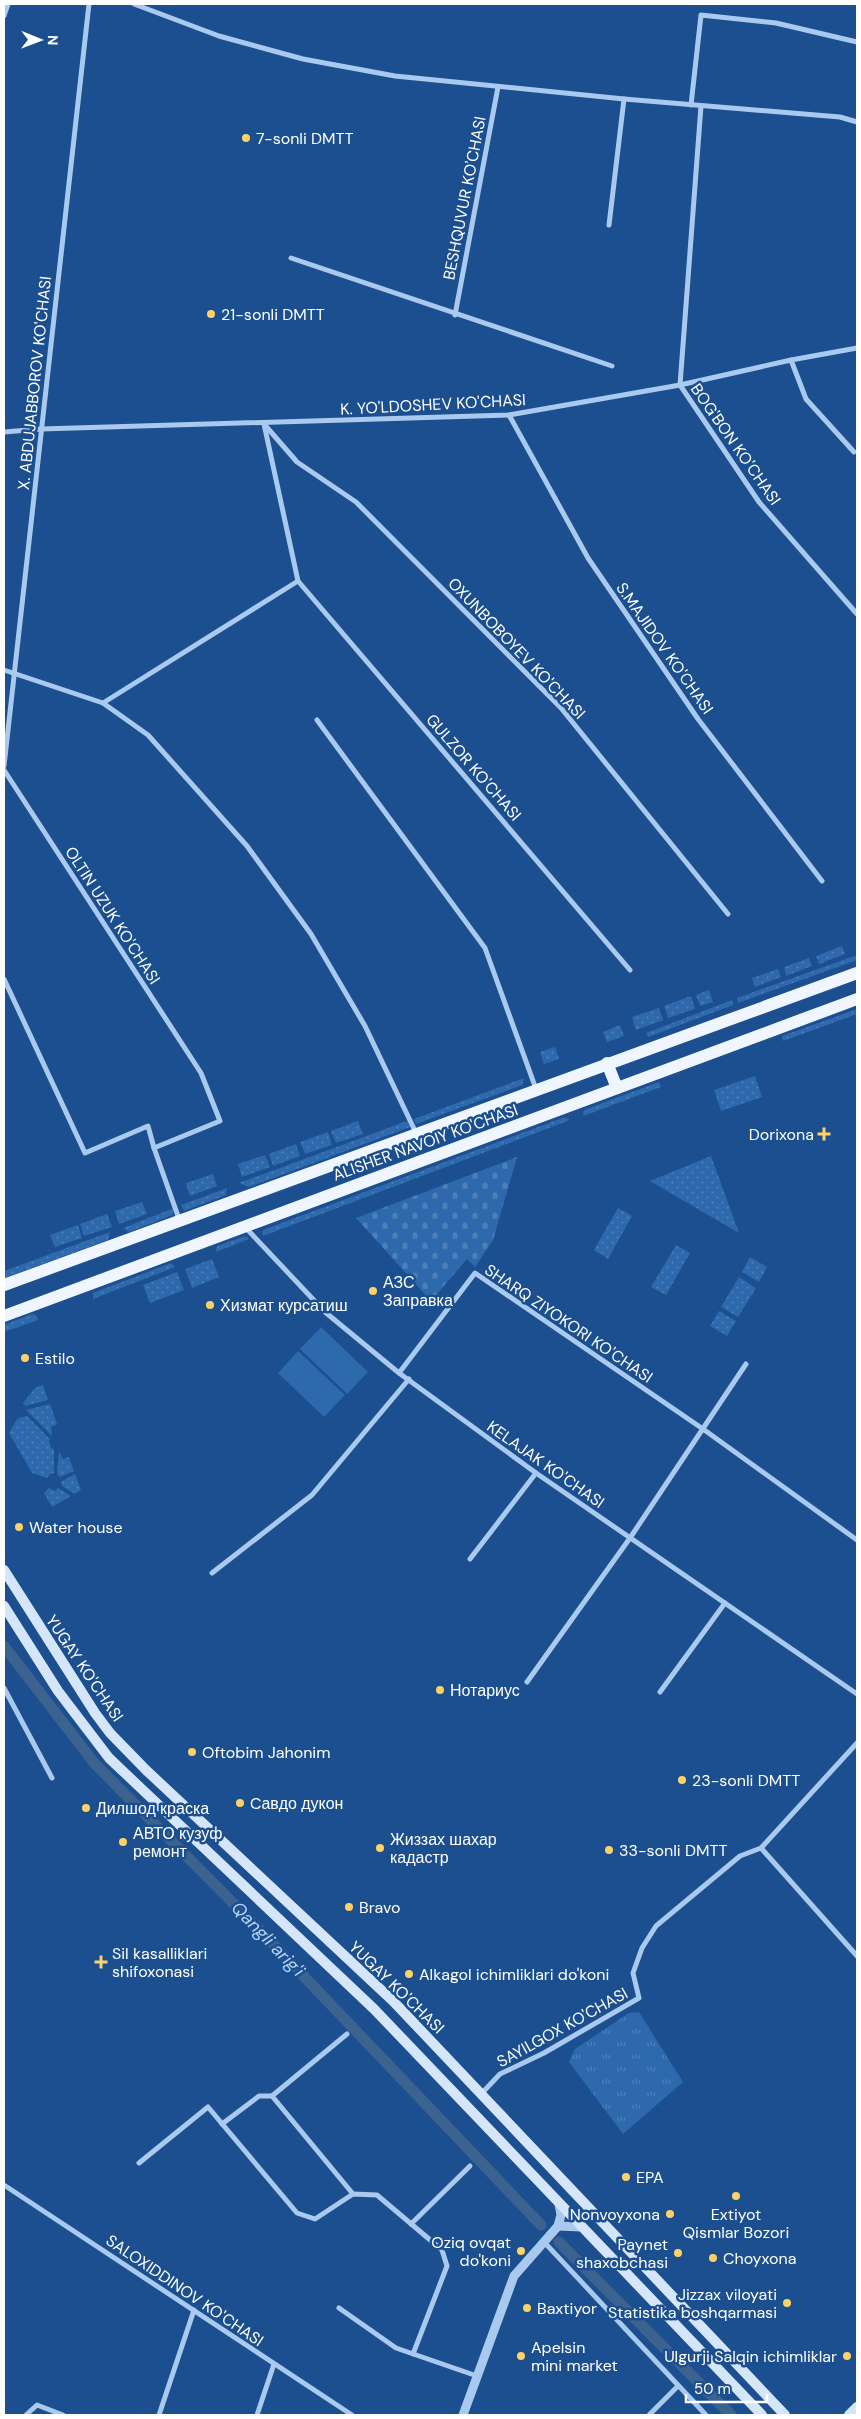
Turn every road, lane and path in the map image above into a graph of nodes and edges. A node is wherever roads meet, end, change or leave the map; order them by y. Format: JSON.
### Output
{"nodes":[{"id":1,"x":8,"y":4,"type":"edge"},
{"id":2,"x":89,"y":4,"type":"edge"},
{"id":3,"x":134,"y":4,"type":"edge"},
{"id":4,"x":4,"y":16,"type":"edge"},
{"id":5,"x":857,"y":42,"type":"edge"},
{"id":6,"x":498,"y":87,"type":"junction"},
{"id":7,"x":624,"y":100,"type":"junction"},
{"id":8,"x":691,"y":105,"type":"junction"},
{"id":9,"x":701,"y":106,"type":"junction"},
{"id":10,"x":857,"y":122,"type":"edge"},
{"id":11,"x":608,"y":225,"type":"dead end"},
{"id":12,"x":290,"y":258,"type":"dead end"},
{"id":13,"x":454,"y":314,"type":"junction"},
{"id":14,"x":857,"y":348,"type":"edge"},
{"id":15,"x":791,"y":360,"type":"junction"},
{"id":16,"x":612,"y":366,"type":"dead end"},
{"id":17,"x":680,"y":385,"type":"junction"},
{"id":18,"x":508,"y":415,"type":"junction"},
{"id":19,"x":264,"y":424,"type":"junction"},
{"id":20,"x":41,"y":429,"type":"junction"},
{"id":21,"x":4,"y":432,"type":"edge"},
{"id":22,"x":854,"y":452,"type":"dead end"},
{"id":23,"x":298,"y":581,"type":"junction"},
{"id":24,"x":857,"y":614,"type":"edge"},
{"id":25,"x":4,"y":670,"type":"edge"},
{"id":26,"x":15,"y":674,"type":"junction"},
{"id":27,"x":103,"y":703,"type":"junction"},
{"id":28,"x":317,"y":720,"type":"dead end"},
{"id":29,"x":4,"y":766,"type":"edge"},
{"id":30,"x":4,"y":770,"type":"edge"},
{"id":31,"x":822,"y":880,"type":"dead end"},
{"id":32,"x":728,"y":914,"type":"dead end"},
{"id":33,"x":630,"y":970,"type":"dead end"},
{"id":34,"x":857,"y":972,"type":"edge"},
{"id":35,"x":4,"y":979,"type":"edge"},
{"id":36,"x":857,"y":998,"type":"edge"},
{"id":37,"x":607,"y":1063,"type":"junction"},
{"id":38,"x":617,"y":1088,"type":"junction"},
{"id":39,"x":536,"y":1089,"type":"junction"},
{"id":40,"x":416,"y":1133,"type":"junction"},
{"id":41,"x":154,"y":1148,"type":"junction"},
{"id":42,"x":180,"y":1222,"type":"junction"},
{"id":43,"x":244,"y":1226,"type":"junction"},
{"id":44,"x":4,"y":1285,"type":"edge"},
{"id":45,"x":4,"y":1316,"type":"edge"},
{"id":46,"x":746,"y":1364,"type":"dead end"},
{"id":47,"x":400,"y":1373,"type":"junction"},
{"id":48,"x":409,"y":1379,"type":"junction"},
{"id":49,"x":703,"y":1429,"type":"junction"},
{"id":50,"x":536,"y":1473,"type":"junction"},
{"id":51,"x":630,"y":1538,"type":"junction"},
{"id":52,"x":857,"y":1540,"type":"edge"},
{"id":53,"x":470,"y":1559,"type":"dead end"},
{"id":54,"x":4,"y":1570,"type":"edge"},
{"id":55,"x":212,"y":1574,"type":"dead end"},
{"id":56,"x":725,"y":1603,"type":"junction"},
{"id":57,"x":4,"y":1606,"type":"edge"},
{"id":58,"x":527,"y":1682,"type":"dead end"},
{"id":59,"x":4,"y":1688,"type":"edge"},
{"id":60,"x":660,"y":1692,"type":"dead end"},
{"id":61,"x":857,"y":1694,"type":"edge"},
{"id":62,"x":857,"y":1743,"type":"edge"},
{"id":63,"x":52,"y":1778,"type":"dead end"},
{"id":64,"x":761,"y":1848,"type":"junction"},
{"id":65,"x":857,"y":1956,"type":"edge"},
{"id":66,"x":347,"y":2034,"type":"dead end"},
{"id":67,"x":482,"y":2093,"type":"junction"},
{"id":68,"x":272,"y":2096,"type":"junction"},
{"id":69,"x":222,"y":2124,"type":"junction"},
{"id":70,"x":139,"y":2163,"type":"dead end"},
{"id":71,"x":470,"y":2166,"type":"dead end"},
{"id":72,"x":4,"y":2185,"type":"edge"},
{"id":73,"x":353,"y":2194,"type":"junction"},
{"id":74,"x":559,"y":2204,"type":"junction"},
{"id":75,"x":411,"y":2224,"type":"junction"},
{"id":76,"x":558,"y":2226,"type":"junction"},
{"id":77,"x":581,"y":2226,"type":"junction"},
{"id":78,"x":545,"y":2243,"type":"junction"},
{"id":79,"x":339,"y":2308,"type":"dead end"},
{"id":80,"x":194,"y":2310,"type":"junction"},
{"id":81,"x":414,"y":2354,"type":"junction"},
{"id":82,"x":274,"y":2364,"type":"junction"},
{"id":83,"x":477,"y":2376,"type":"junction"},
{"id":84,"x":678,"y":2386,"type":"junction"},
{"id":85,"x":857,"y":2407,"type":"edge"},
{"id":86,"x":26,"y":2415,"type":"edge"},
{"id":87,"x":63,"y":2415,"type":"edge"},
{"id":88,"x":158,"y":2415,"type":"edge"},
{"id":89,"x":257,"y":2415,"type":"edge"},
{"id":90,"x":352,"y":2415,"type":"edge"},
{"id":91,"x":463,"y":2415,"type":"edge"},
{"id":92,"x":650,"y":2415,"type":"edge"},
{"id":93,"x":706,"y":2415,"type":"edge"},
{"id":94,"x":762,"y":2415,"type":"edge"},
{"id":95,"x":785,"y":2415,"type":"edge"},
{"id":96,"x":849,"y":2415,"type":"edge"}],
"edges":[{"from":1,"to":4,"type":"street"},
{"from":2,"to":20,"type":"street","name":"X. ABDUJABBOROV KO'CHASI"},
{"from":3,"to":6,"type":"street"},
{"from":5,"to":8,"type":"street"},
{"from":6,"to":7,"type":"street"},
{"from":6,"to":13,"type":"street","name":"BESHQUVUR KO'CHASI"},
{"from":7,"to":8,"type":"street"},
{"from":7,"to":11,"type":"street"},
{"from":8,"to":9,"type":"street"},
{"from":9,"to":10,"type":"street"},
{"from":9,"to":17,"type":"street","name":"BOG'BON KO'CHASI"},
{"from":12,"to":13,"type":"street"},
{"from":13,"to":16,"type":"street"},
{"from":14,"to":15,"type":"street","name":"K. YO'LDOSHEV KO'CHASI"},
{"from":15,"to":17,"type":"street","name":"K. YO'LDOSHEV KO'CHASI"},
{"from":15,"to":22,"type":"street"},
{"from":17,"to":18,"type":"street","name":"K. YO'LDOSHEV KO'CHASI"},
{"from":17,"to":24,"type":"street","name":"BOG'BON KO'CHASI"},
{"from":18,"to":19,"type":"street","name":"K. YO'LDOSHEV KO'CHASI"},
{"from":18,"to":31,"type":"street","name":"S.MAJIDOV KO'CHASI"},
{"from":19,"to":20,"type":"street","name":"K. YO'LDOSHEV KO'CHASI"},
{"from":19,"to":23,"type":"street","name":"GULZOR KO'CHASI"},
{"from":19,"to":32,"type":"street","name":"OXUNBOBOYEV KO'CHASI"},
{"from":20,"to":21,"type":"street","name":"K. YO'LDOSHEV KO'CHASI"},
{"from":20,"to":26,"type":"street","name":"X. ABDUJABBOROV KO'CHASI"},
{"from":23,"to":27,"type":"street"},
{"from":23,"to":33,"type":"street","name":"GULZOR KO'CHASI"},
{"from":25,"to":26,"type":"street"},
{"from":26,"to":27,"type":"street"},
{"from":26,"to":29,"type":"street","name":"X. ABDUJABBOROV KO'CHASI"},
{"from":27,"to":40,"type":"street"},
{"from":28,"to":39,"type":"street"},
{"from":30,"to":41,"type":"street","name":"OLTIN UZUK KO'CHASI"},
{"from":34,"to":37,"type":"main road","name":"ALISHER NAVOIY KO'CHASI"},
{"from":35,"to":41,"type":"street"},
{"from":36,"to":38,"type":"main road","name":"ALISHER NAVOIY KO'CHASI"},
{"from":37,"to":38,"type":"main road"},
{"from":37,"to":39,"type":"main road","name":"ALISHER NAVOIY KO'CHASI"},
{"from":38,"to":43,"type":"main road","name":"ALISHER NAVOIY KO'CHASI"},
{"from":39,"to":40,"type":"main road","name":"ALISHER NAVOIY KO'CHASI"},
{"from":40,"to":42,"type":"main road","name":"ALISHER NAVOIY KO'CHASI"},
{"from":41,"to":42,"type":"street"},
{"from":42,"to":44,"type":"main road","name":"ALISHER NAVOIY KO'CHASI"},
{"from":43,"to":45,"type":"main road","name":"ALISHER NAVOIY KO'CHASI"},
{"from":43,"to":47,"type":"street","name":"KELAJAK KO'CHASI"},
{"from":46,"to":49,"type":"street"},
{"from":47,"to":48,"type":"street","name":"KELAJAK KO'CHASI"},
{"from":47,"to":49,"type":"street","name":"SHARQ ZIYOKORI KO'CHASI"},
{"from":48,"to":50,"type":"street","name":"KELAJAK KO'CHASI"},
{"from":48,"to":55,"type":"street"},
{"from":49,"to":51,"type":"street"},
{"from":49,"to":52,"type":"street","name":"SHARQ ZIYOKORI KO'CHASI"},
{"from":50,"to":51,"type":"street","name":"KELAJAK KO'CHASI"},
{"from":50,"to":53,"type":"street"},
{"from":51,"to":56,"type":"street","name":"KELAJAK KO'CHASI"},
{"from":51,"to":58,"type":"street"},
{"from":54,"to":67,"type":"main road","name":"YUGAY KO'CHASI"},
{"from":56,"to":60,"type":"street"},
{"from":56,"to":61,"type":"street","name":"KELAJAK KO'CHASI"},
{"from":57,"to":74,"type":"main road","name":"YUGAY KO'CHASI"},
{"from":59,"to":63,"type":"street"},
{"from":62,"to":64,"type":"street","name":"SAYILGOX KO'CHASI"},
{"from":64,"to":65,"type":"street"},
{"from":64,"to":67,"type":"street","name":"SAYILGOX KO'CHASI"},
{"from":66,"to":68,"type":"street"},
{"from":67,"to":95,"type":"main road","name":"YUGAY KO'CHASI"},
{"from":68,"to":69,"type":"street"},
{"from":68,"to":73,"type":"street"},
{"from":69,"to":70,"type":"street"},
{"from":69,"to":73,"type":"street"},
{"from":71,"to":75,"type":"street"},
{"from":72,"to":80,"type":"street","name":"SALOXIDDINOV KO'CHASI"},
{"from":73,"to":75,"type":"street"},
{"from":74,"to":76,"type":"street"},
{"from":74,"to":77,"type":"main road","name":"YUGAY KO'CHASI"},
{"from":75,"to":81,"type":"street"},
{"from":76,"to":77,"type":"street"},
{"from":76,"to":78,"type":"street"},
{"from":77,"to":94,"type":"main road","name":"YUGAY KO'CHASI"},
{"from":78,"to":83,"type":"street"},
{"from":78,"to":84,"type":"street"},
{"from":79,"to":81,"type":"street"},
{"from":80,"to":82,"type":"street","name":"SALOXIDDINOV KO'CHASI"},
{"from":80,"to":88,"type":"street"},
{"from":81,"to":83,"type":"street"},
{"from":82,"to":89,"type":"street"},
{"from":82,"to":90,"type":"street","name":"SALOXIDDINOV KO'CHASI"},
{"from":83,"to":91,"type":"street"},
{"from":84,"to":92,"type":"street"},
{"from":84,"to":93,"type":"street"},
{"from":85,"to":96,"type":"main road"},
{"from":86,"to":87,"type":"street"}]}
